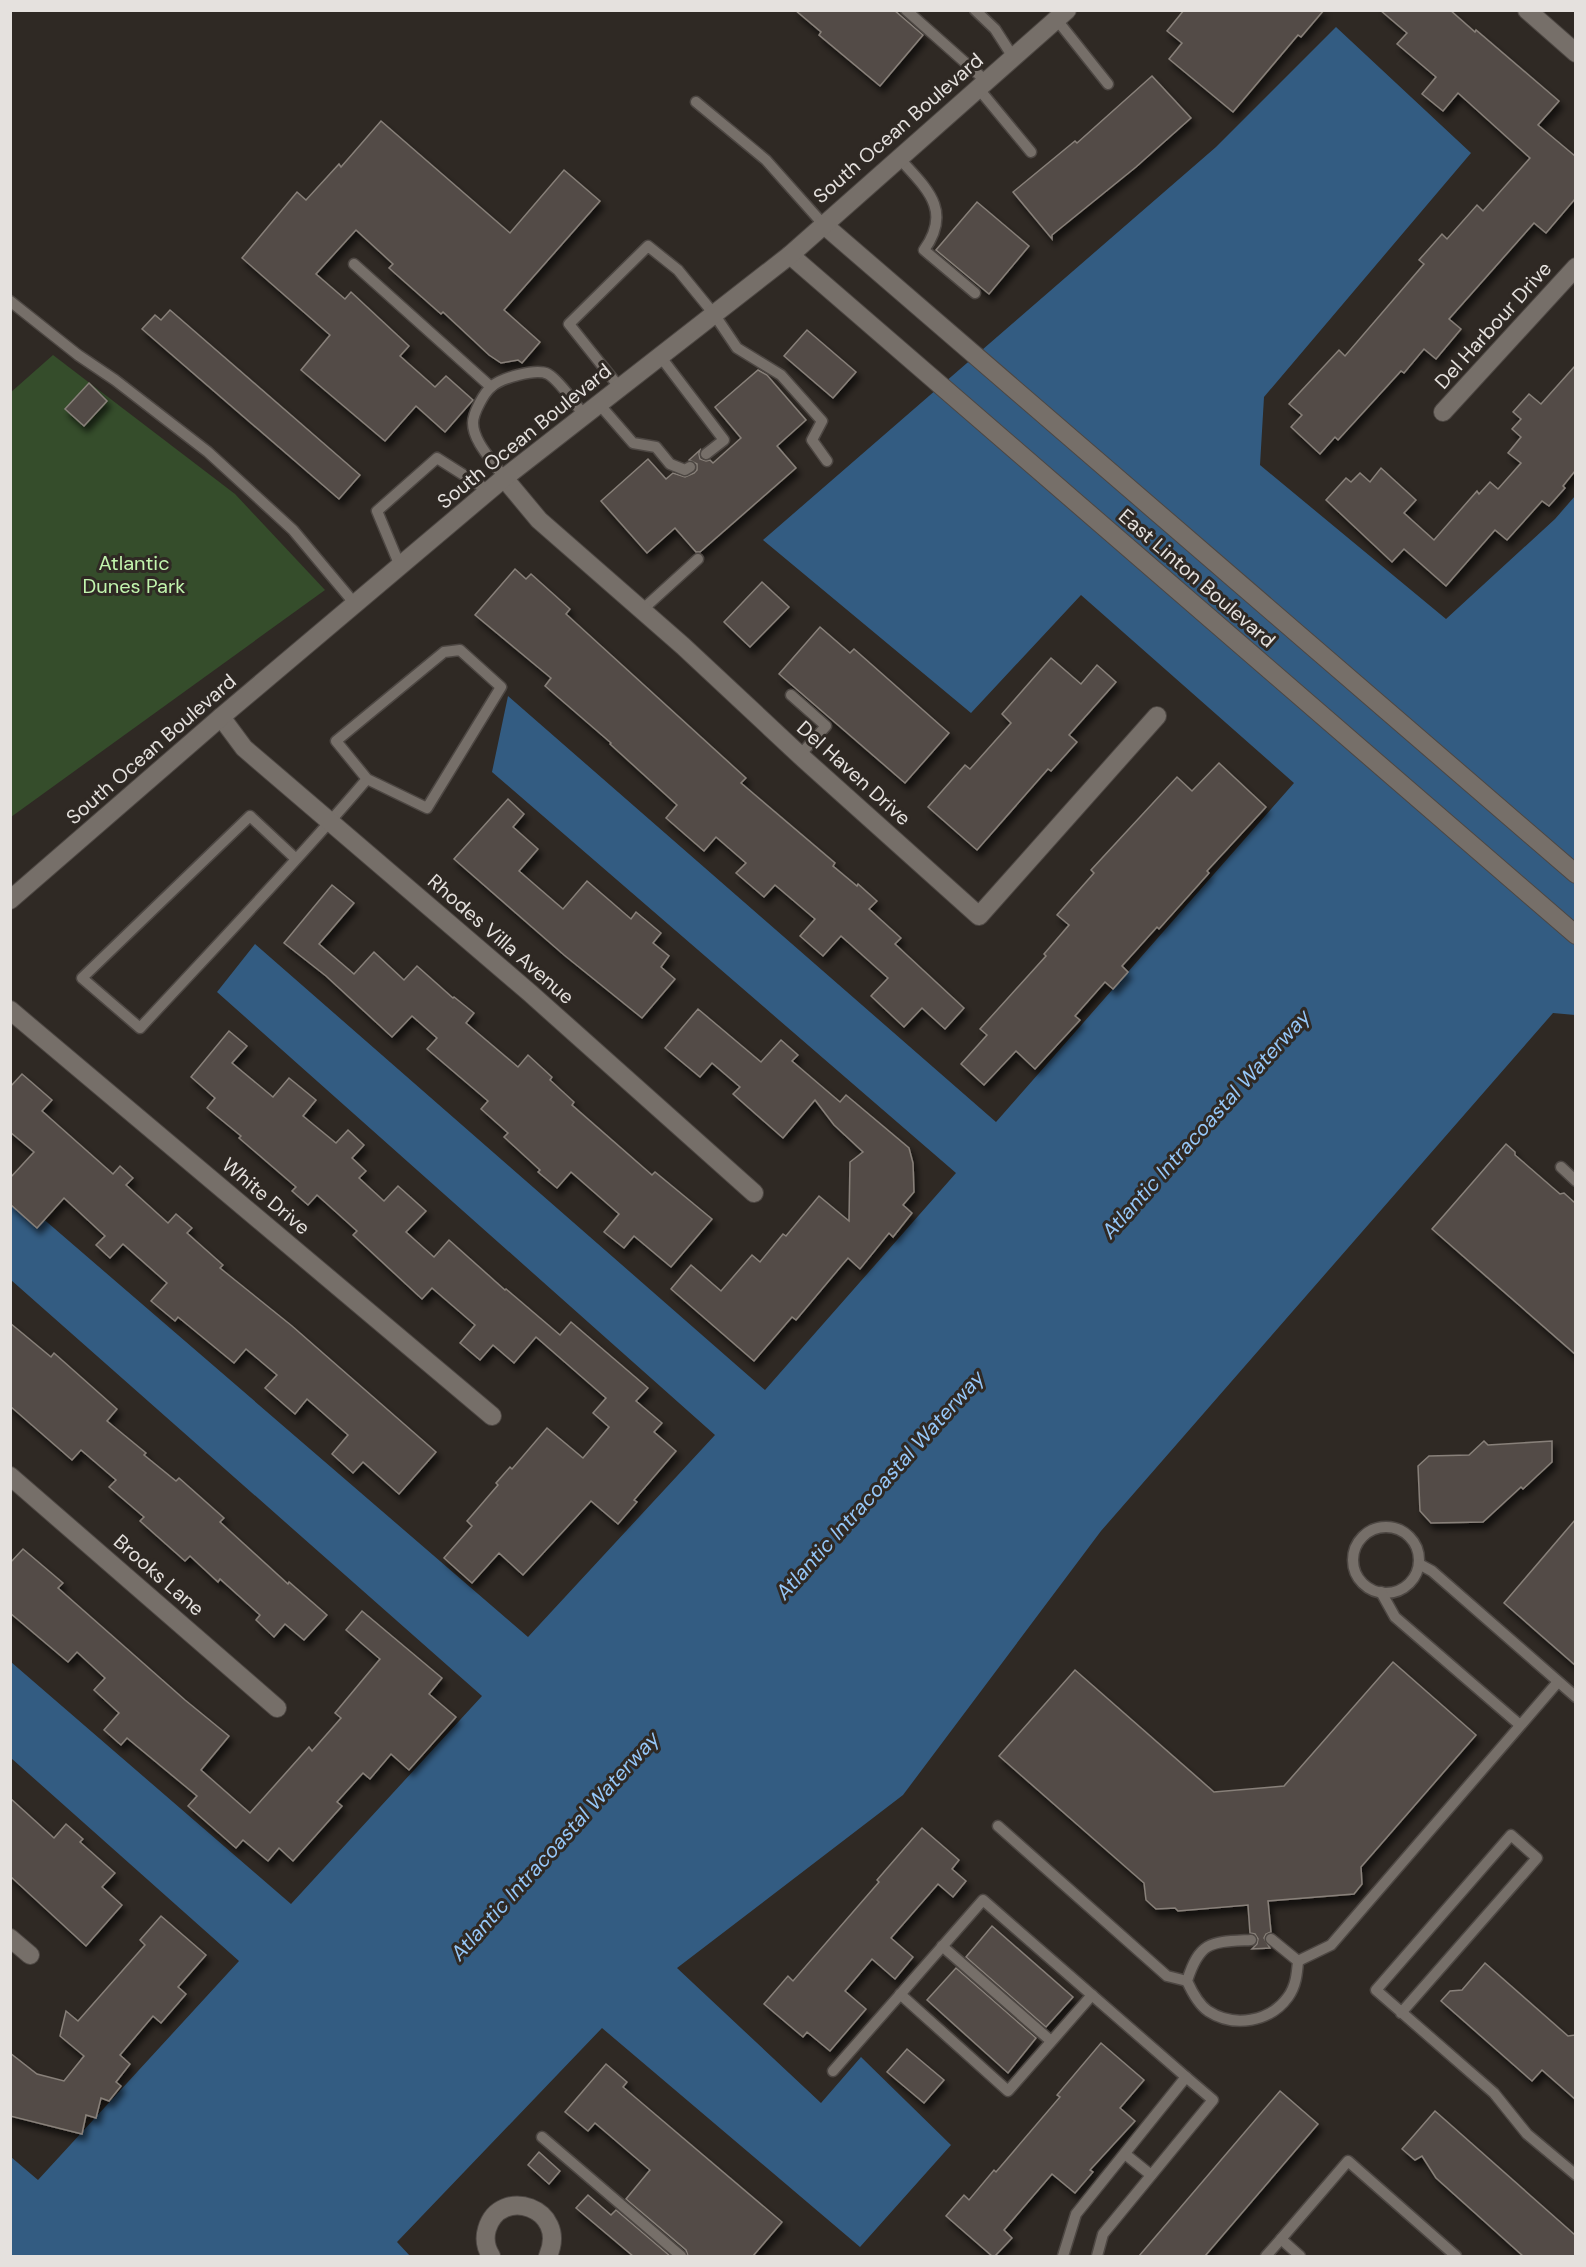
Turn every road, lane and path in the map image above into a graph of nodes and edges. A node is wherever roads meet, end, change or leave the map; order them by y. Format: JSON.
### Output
{"nodes":[{"id":1,"x":906,"y":10,"type":"edge"},
{"id":2,"x":975,"y":10,"type":"edge"},
{"id":3,"x":1527,"y":10,"type":"edge"},
{"id":4,"x":1062,"y":15,"type":"edge"},
{"id":5,"x":1575,"y":53,"type":"edge"},
{"id":6,"x":1013,"y":57,"type":"junction"},
{"id":7,"x":982,"y":84,"type":"junction"},
{"id":8,"x":1108,"y":84,"type":"dead end"},
{"id":9,"x":696,"y":102,"type":"dead end"},
{"id":10,"x":1031,"y":152,"type":"dead end"},
{"id":11,"x":898,"y":158,"type":"junction"},
{"id":12,"x":823,"y":224,"type":"junction"},
{"id":13,"x":790,"y":255,"type":"junction"},
{"id":14,"x":354,"y":264,"type":"dead end"},
{"id":15,"x":1575,"y":267,"type":"edge"},
{"id":16,"x":975,"y":293,"type":"dead end"},
{"id":17,"x":10,"y":301,"type":"edge"},
{"id":18,"x":714,"y":314,"type":"junction"},
{"id":19,"x":660,"y":356,"type":"junction"},
{"id":20,"x":491,"y":387,"type":"junction"},
{"id":21,"x":620,"y":388,"type":"junction"},
{"id":22,"x":599,"y":404,"type":"junction"},
{"id":23,"x":1443,"y":412,"type":"dead end"},
{"id":24,"x":584,"y":415,"type":"junction"},
{"id":25,"x":705,"y":454,"type":"dead end"},
{"id":26,"x":827,"y":461,"type":"dead end"},
{"id":27,"x":690,"y":466,"type":"dead end"},
{"id":28,"x":504,"y":478,"type":"junction"},
{"id":29,"x":489,"y":491,"type":"junction"},
{"id":30,"x":698,"y":559,"type":"dead end"},
{"id":31,"x":400,"y":566,"type":"junction"},
{"id":32,"x":355,"y":604,"type":"junction"},
{"id":33,"x":642,"y":610,"type":"junction"},
{"id":34,"x":791,"y":695,"type":"dead end"},
{"id":35,"x":1157,"y":716,"type":"dead end"},
{"id":36,"x":221,"y":717,"type":"junction"},
{"id":37,"x":800,"y":755,"type":"junction"},
{"id":38,"x":367,"y":779,"type":"junction"},
{"id":39,"x":330,"y":822,"type":"junction"},
{"id":40,"x":296,"y":859,"type":"junction"},
{"id":41,"x":1575,"y":874,"type":"edge"},
{"id":42,"x":10,"y":900,"type":"edge"},
{"id":43,"x":1575,"y":935,"type":"edge"},
{"id":44,"x":10,"y":1010,"type":"edge"},
{"id":45,"x":1561,"y":1167,"type":"dead end"},
{"id":46,"x":1575,"y":1181,"type":"edge"},
{"id":47,"x":754,"y":1194,"type":"dead end"},
{"id":48,"x":492,"y":1416,"type":"dead end"},
{"id":49,"x":10,"y":1476,"type":"edge"},
{"id":50,"x":1419,"y":1564,"type":"junction"},
{"id":51,"x":1381,"y":1592,"type":"junction"},
{"id":52,"x":1557,"y":1683,"type":"junction"},
{"id":53,"x":1575,"y":1697,"type":"edge"},
{"id":54,"x":277,"y":1708,"type":"dead end"},
{"id":55,"x":1520,"y":1725,"type":"junction"},
{"id":56,"x":998,"y":1826,"type":"dead end"},
{"id":57,"x":10,"y":1938,"type":"edge"},
{"id":58,"x":1271,"y":1939,"type":"dead end"},
{"id":59,"x":1251,"y":1940,"type":"dead end"},
{"id":60,"x":942,"y":1946,"type":"junction"},
{"id":61,"x":30,"y":1955,"type":"dead end"},
{"id":62,"x":1298,"y":1961,"type":"junction"},
{"id":63,"x":1187,"y":1981,"type":"junction"},
{"id":64,"x":900,"y":1994,"type":"junction"},
{"id":65,"x":1092,"y":1995,"type":"junction"},
{"id":66,"x":1401,"y":2013,"type":"junction"},
{"id":67,"x":1051,"y":2041,"type":"junction"},
{"id":68,"x":833,"y":2071,"type":"dead end"},
{"id":69,"x":1186,"y":2077,"type":"junction"},
{"id":70,"x":542,"y":2137,"type":"dead end"},
{"id":71,"x":1125,"y":2154,"type":"junction"},
{"id":72,"x":1151,"y":2175,"type":"junction"},
{"id":73,"x":1575,"y":2175,"type":"edge"},
{"id":74,"x":1281,"y":2239,"type":"junction"},
{"id":75,"x":491,"y":2256,"type":"edge"},
{"id":76,"x":549,"y":2256,"type":"edge"},
{"id":77,"x":681,"y":2256,"type":"edge"},
{"id":78,"x":1063,"y":2256,"type":"edge"},
{"id":79,"x":1097,"y":2256,"type":"edge"},
{"id":80,"x":1266,"y":2256,"type":"edge"},
{"id":81,"x":1300,"y":2256,"type":"edge"},
{"id":82,"x":1456,"y":2256,"type":"edge"}],
"edges":[{"from":1,"to":7,"type":"lane"},
{"from":2,"to":6,"type":"lane"},
{"from":3,"to":5,"type":"main road"},
{"from":4,"to":6,"type":"main road","name":"South Ocean Boulevard"},
{"from":4,"to":8,"type":"lane"},
{"from":6,"to":7,"type":"main road","name":"South Ocean Boulevard"},
{"from":7,"to":10,"type":"lane"},
{"from":7,"to":11,"type":"main road","name":"South Ocean Boulevard"},
{"from":9,"to":12,"type":"lane"},
{"from":11,"to":12,"type":"main road","name":"South Ocean Boulevard"},
{"from":11,"to":16,"type":"lane"},
{"from":12,"to":13,"type":"main road","name":"South Ocean Boulevard"},
{"from":12,"to":41,"type":"main road","name":"East Linton Boulevard"},
{"from":13,"to":18,"type":"main road","name":"South Ocean Boulevard"},
{"from":13,"to":43,"type":"main road","name":"East Linton Boulevard"},
{"from":14,"to":20,"type":"lane"},
{"from":15,"to":23,"type":"main road","name":"Del Harbour Drive"},
{"from":17,"to":32,"type":"lane"},
{"from":18,"to":19,"type":"main road","name":"South Ocean Boulevard"},
{"from":18,"to":21,"type":"lane"},
{"from":18,"to":26,"type":"lane"},
{"from":19,"to":21,"type":"main road","name":"South Ocean Boulevard"},
{"from":19,"to":25,"type":"lane"},
{"from":20,"to":24,"type":"lane"},
{"from":20,"to":28,"type":"lane"},
{"from":21,"to":22,"type":"main road","name":"South Ocean Boulevard"},
{"from":22,"to":24,"type":"main road","name":"South Ocean Boulevard"},
{"from":22,"to":27,"type":"lane"},
{"from":24,"to":28,"type":"main road","name":"South Ocean Boulevard"},
{"from":28,"to":29,"type":"main road","name":"South Ocean Boulevard"},
{"from":28,"to":33,"type":"main road","name":"Del Haven Drive"},
{"from":29,"to":31,"type":"main road","name":"South Ocean Boulevard"},
{"from":29,"to":31,"type":"lane"},
{"from":30,"to":33,"type":"lane"},
{"from":31,"to":32,"type":"main road","name":"South Ocean Boulevard"},
{"from":32,"to":36,"type":"main road","name":"South Ocean Boulevard"},
{"from":33,"to":37,"type":"main road","name":"Del Haven Drive"},
{"from":34,"to":37,"type":"lane"},
{"from":35,"to":37,"type":"main road","name":"Del Haven Drive"},
{"from":36,"to":39,"type":"main road","name":"Rhodes Villa Avenue"},
{"from":36,"to":42,"type":"main road","name":"South Ocean Boulevard"},
{"from":38,"to":38,"type":"lane"},
{"from":38,"to":39,"type":"lane"},
{"from":39,"to":40,"type":"lane"},
{"from":39,"to":47,"type":"main road","name":"Rhodes Villa Avenue"},
{"from":40,"to":40,"type":"lane"},
{"from":44,"to":48,"type":"main road","name":"White Drive"},
{"from":45,"to":46,"type":"lane"},
{"from":49,"to":54,"type":"main road","name":"Brooks Lane"},
{"from":50,"to":51,"type":"lane"},
{"from":50,"to":51,"type":"lane"},
{"from":50,"to":52,"type":"lane"},
{"from":51,"to":55,"type":"lane"},
{"from":52,"to":53,"type":"lane"},
{"from":52,"to":55,"type":"lane"},
{"from":55,"to":62,"type":"lane"},
{"from":56,"to":63,"type":"lane"},
{"from":57,"to":61,"type":"main road"},
{"from":58,"to":62,"type":"lane"},
{"from":59,"to":63,"type":"lane"},
{"from":60,"to":64,"type":"lane"},
{"from":60,"to":65,"type":"lane"},
{"from":60,"to":67,"type":"lane"},
{"from":62,"to":63,"type":"lane"},
{"from":64,"to":67,"type":"lane"},
{"from":64,"to":68,"type":"lane"},
{"from":65,"to":67,"type":"lane"},
{"from":65,"to":69,"type":"lane"},
{"from":66,"to":66,"type":"lane"},
{"from":66,"to":73,"type":"lane"},
{"from":69,"to":71,"type":"lane"},
{"from":69,"to":72,"type":"lane"},
{"from":70,"to":77,"type":"lane"},
{"from":71,"to":72,"type":"lane"},
{"from":71,"to":78,"type":"lane"},
{"from":72,"to":79,"type":"lane"},
{"from":74,"to":80,"type":"lane"},
{"from":74,"to":81,"type":"lane"},
{"from":74,"to":82,"type":"lane"},
{"from":75,"to":76,"type":"main road"}]}
